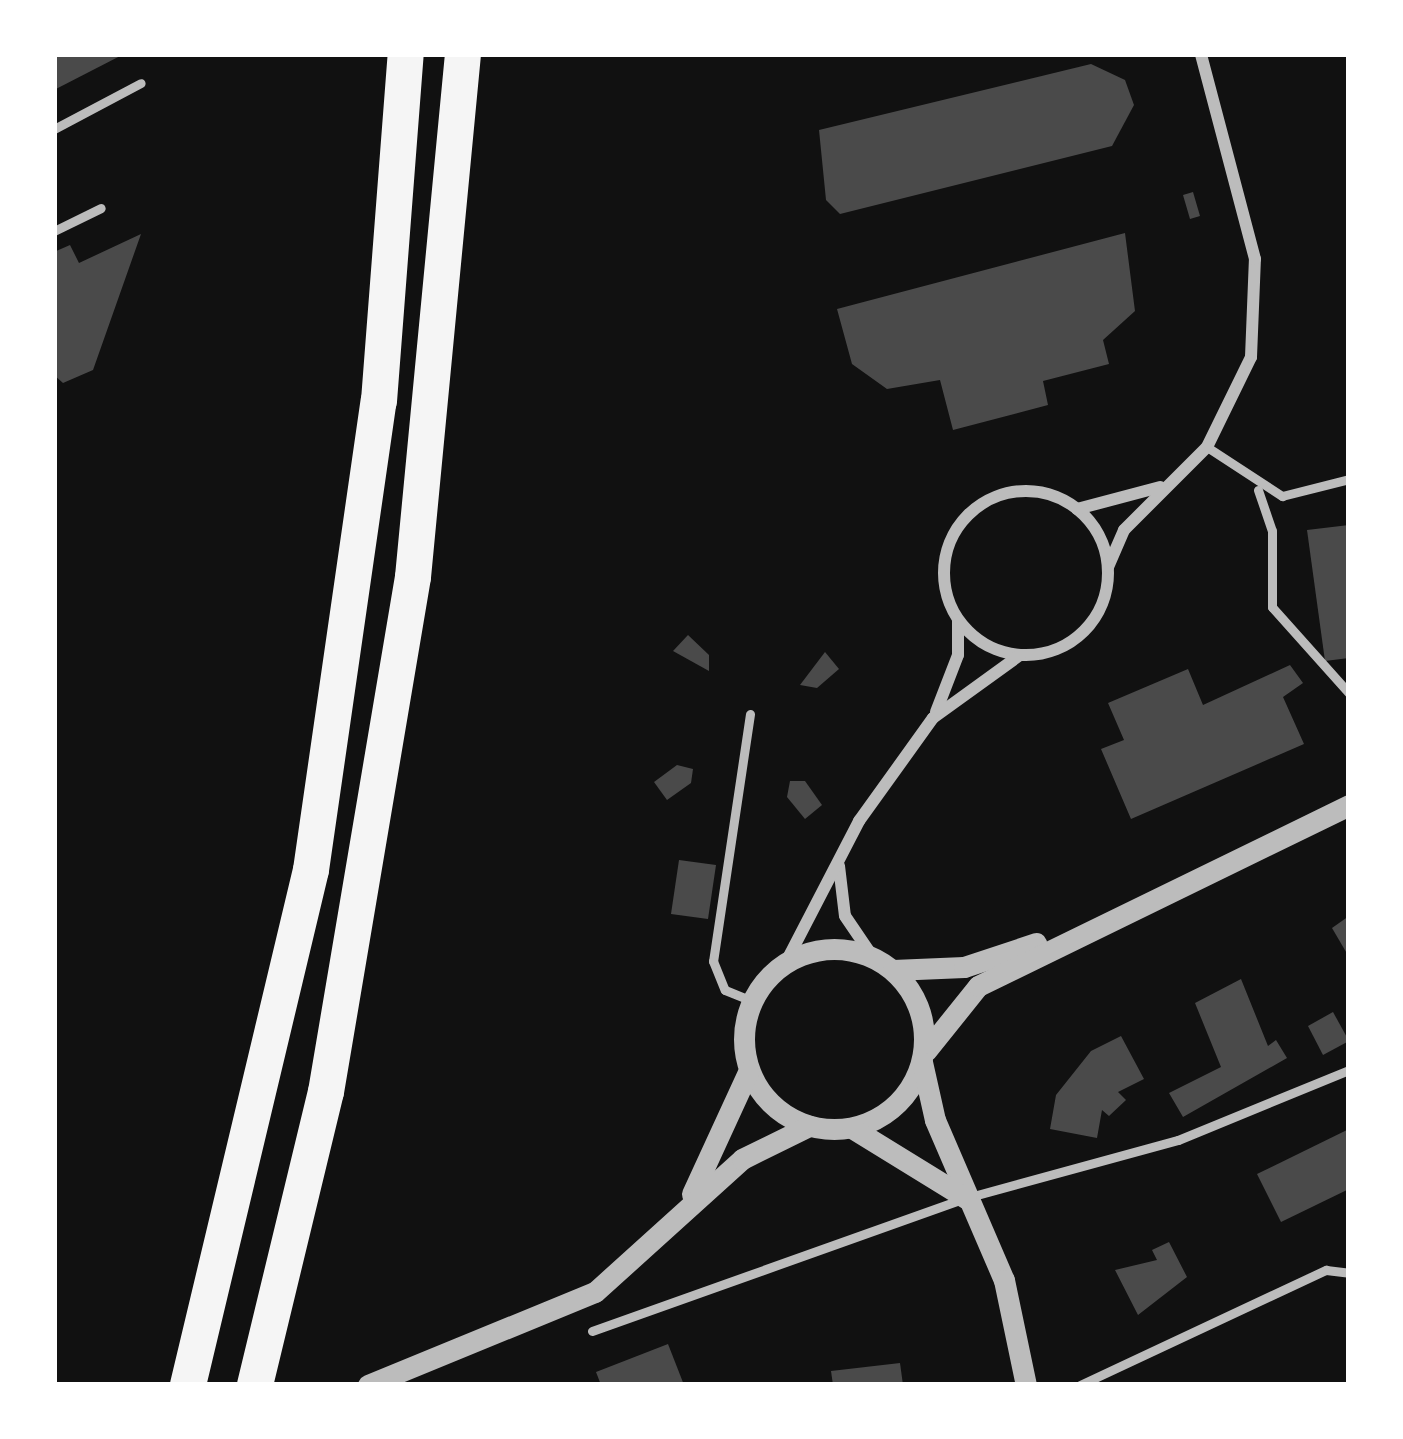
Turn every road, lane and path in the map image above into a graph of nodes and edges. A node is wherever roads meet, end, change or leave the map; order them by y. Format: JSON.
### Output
{"nodes":[{"id":1,"x":406,"y":54,"type":"edge"},
{"id":2,"x":463,"y":54,"type":"edge"},
{"id":3,"x":1201,"y":54,"type":"edge"},
{"id":4,"x":141,"y":83,"type":"dead end"},
{"id":5,"x":54,"y":129,"type":"edge"},
{"id":6,"x":101,"y":208,"type":"dead end"},
{"id":7,"x":54,"y":231,"type":"edge"},
{"id":8,"x":1207,"y":447,"type":"junction"},
{"id":9,"x":1349,"y":478,"type":"edge"},
{"id":10,"x":1167,"y":484,"type":"junction"},
{"id":11,"x":1258,"y":490,"type":"junction"},
{"id":12,"x":1077,"y":508,"type":"junction"},
{"id":13,"x":1108,"y":567,"type":"junction"},
{"id":14,"x":958,"y":620,"type":"junction"},
{"id":15,"x":1020,"y":655,"type":"junction"},
{"id":16,"x":1349,"y":693,"type":"edge"},
{"id":17,"x":750,"y":714,"type":"dead end"},
{"id":18,"x":933,"y":718,"type":"junction"},
{"id":19,"x":1349,"y":805,"type":"edge"},
{"id":20,"x":838,"y":858,"type":"junction"},
{"id":21,"x":1093,"y":924,"type":"junction"},
{"id":22,"x":873,"y":957,"type":"junction"},
{"id":23,"x":785,"y":962,"type":"junction"},
{"id":24,"x":893,"y":970,"type":"junction"},
{"id":25,"x":752,"y":1001,"type":"junction"},
{"id":26,"x":922,"y":1058,"type":"junction"},
{"id":27,"x":749,"y":1070,"type":"junction"},
{"id":28,"x":1349,"y":1070,"type":"edge"},
{"id":29,"x":809,"y":1126,"type":"junction"},
{"id":30,"x":852,"y":1128,"type":"junction"},
{"id":31,"x":966,"y":1198,"type":"junction"},
{"id":32,"x":672,"y":1222,"type":"junction"},
{"id":33,"x":1349,"y":1273,"type":"edge"},
{"id":34,"x":592,"y":1330,"type":"dead end"},
{"id":35,"x":188,"y":1385,"type":"edge"},
{"id":36,"x":255,"y":1385,"type":"edge"},
{"id":37,"x":368,"y":1385,"type":"edge"},
{"id":38,"x":1026,"y":1385,"type":"edge"},
{"id":39,"x":1080,"y":1385,"type":"edge"}],
"edges":[{"from":1,"to":35,"type":"highway"},
{"from":2,"to":36,"type":"highway"},
{"from":3,"to":8,"type":"street"},
{"from":4,"to":5,"type":"lane"},
{"from":6,"to":7,"type":"lane"},
{"from":8,"to":10,"type":"street"},
{"from":8,"to":11,"type":"lane"},
{"from":9,"to":11,"type":"lane"},
{"from":10,"to":12,"type":"street"},
{"from":10,"to":13,"type":"street"},
{"from":11,"to":16,"type":"lane"},
{"from":12,"to":13,"type":"street"},
{"from":12,"to":14,"type":"street"},
{"from":13,"to":15,"type":"street"},
{"from":14,"to":15,"type":"street"},
{"from":14,"to":18,"type":"street"},
{"from":15,"to":18,"type":"street"},
{"from":17,"to":25,"type":"lane"},
{"from":18,"to":20,"type":"street"},
{"from":19,"to":21,"type":"street"},
{"from":20,"to":22,"type":"street"},
{"from":20,"to":23,"type":"street"},
{"from":21,"to":24,"type":"street"},
{"from":21,"to":26,"type":"street"},
{"from":22,"to":23,"type":"street"},
{"from":22,"to":24,"type":"street"},
{"from":23,"to":25,"type":"street"},
{"from":24,"to":26,"type":"street"},
{"from":25,"to":27,"type":"street"},
{"from":26,"to":30,"type":"street"},
{"from":26,"to":31,"type":"street"},
{"from":27,"to":29,"type":"street"},
{"from":27,"to":32,"type":"street"},
{"from":28,"to":31,"type":"lane"},
{"from":29,"to":30,"type":"street"},
{"from":29,"to":32,"type":"street"},
{"from":30,"to":31,"type":"street"},
{"from":31,"to":34,"type":"lane"},
{"from":31,"to":38,"type":"street"},
{"from":32,"to":37,"type":"street"},
{"from":33,"to":39,"type":"lane"}]}
